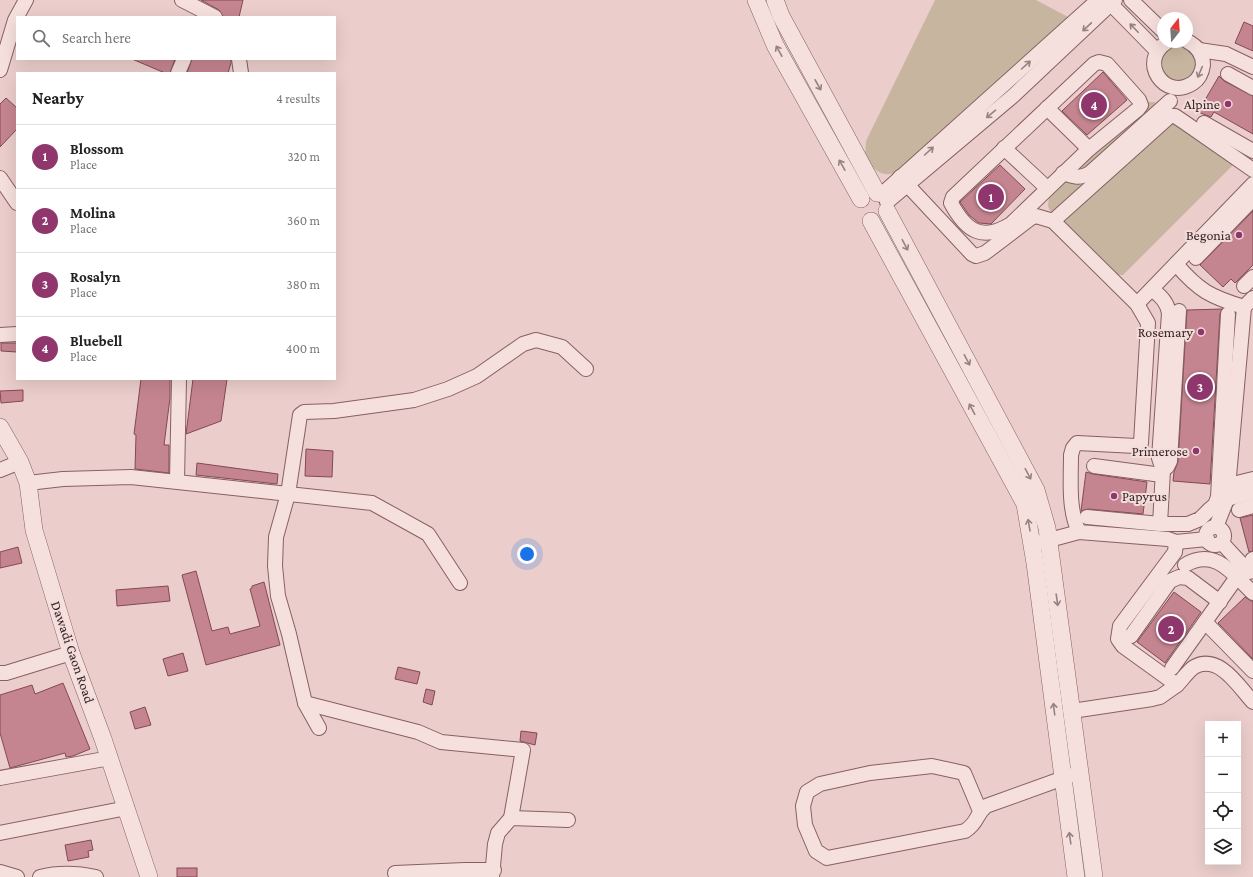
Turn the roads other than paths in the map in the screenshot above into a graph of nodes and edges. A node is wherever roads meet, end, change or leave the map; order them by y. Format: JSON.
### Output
{"nodes":[{"id":1,"x":26,"y":0,"type":"edge"},
{"id":2,"x":182,"y":0,"type":"edge"},
{"id":3,"x":756,"y":0,"type":"edge"},
{"id":4,"x":775,"y":0,"type":"edge"},
{"id":5,"x":1131,"y":0,"type":"edge"},
{"id":6,"x":1108,"y":1,"type":"edge"},
{"id":7,"x":206,"y":15,"type":"edge"},
{"id":8,"x":17,"y":16,"type":"edge"},
{"id":9,"x":16,"y":18,"type":"edge"},
{"id":10,"x":1157,"y":25,"type":"edge"},
{"id":11,"x":1157,"y":43,"type":"edge"},
{"id":12,"x":1193,"y":46,"type":"edge"},
{"id":13,"x":1162,"y":48,"type":"edge"},
{"id":14,"x":1199,"y":50,"type":"junction"},
{"id":15,"x":184,"y":60,"type":"edge"},
{"id":16,"x":239,"y":60,"type":"edge"},
{"id":17,"x":1253,"y":67,"type":"edge"},
{"id":18,"x":0,"y":70,"type":"edge"},
{"id":19,"x":178,"y":72,"type":"edge"},
{"id":20,"x":241,"y":72,"type":"edge"},
{"id":21,"x":1228,"y":74,"type":"dead end"},
{"id":22,"x":1253,"y":88,"type":"edge"},
{"id":23,"x":1170,"y":94,"type":"junction"},
{"id":24,"x":1047,"y":108,"type":"junction"},
{"id":25,"x":1172,"y":115,"type":"junction"},
{"id":26,"x":1204,"y":123,"type":"dead end"},
{"id":27,"x":1004,"y":148,"type":"junction"},
{"id":28,"x":1089,"y":149,"type":"junction"},
{"id":29,"x":1253,"y":151,"type":"edge"},
{"id":30,"x":1253,"y":170,"type":"edge"},
{"id":31,"x":1063,"y":173,"type":"junction"},
{"id":32,"x":0,"y":178,"type":"edge"},
{"id":33,"x":903,"y":181,"type":"junction"},
{"id":34,"x":1253,"y":184,"type":"edge"},
{"id":35,"x":1047,"y":188,"type":"junction"},
{"id":36,"x":861,"y":199,"type":"junction"},
{"id":37,"x":1253,"y":199,"type":"edge"},
{"id":38,"x":883,"y":200,"type":"junction"},
{"id":39,"x":16,"y":202,"type":"edge"},
{"id":40,"x":872,"y":221,"type":"junction"},
{"id":41,"x":1053,"y":221,"type":"junction"},
{"id":42,"x":1196,"y":258,"type":"dead end"},
{"id":43,"x":1176,"y":264,"type":"junction"},
{"id":44,"x":1152,"y":289,"type":"junction"},
{"id":45,"x":1249,"y":302,"type":"edge"},
{"id":46,"x":1137,"y":304,"type":"junction"},
{"id":47,"x":1179,"y":311,"type":"dead end"},
{"id":48,"x":1228,"y":314,"type":"dead end"},
{"id":49,"x":16,"y":334,"type":"edge"},
{"id":50,"x":0,"y":335,"type":"edge"},
{"id":51,"x":586,"y":369,"type":"dead end"},
{"id":52,"x":180,"y":380,"type":"edge"},
{"id":53,"x":0,"y":427,"type":"edge"},
{"id":54,"x":20,"y":462,"type":"junction"},
{"id":55,"x":1094,"y":466,"type":"dead end"},
{"id":56,"x":0,"y":470,"type":"edge"},
{"id":57,"x":1162,"y":472,"type":"junction"},
{"id":58,"x":1253,"y":479,"type":"edge"},
{"id":59,"x":177,"y":481,"type":"junction"},
{"id":60,"x":28,"y":483,"type":"junction"},
{"id":61,"x":1229,"y":485,"type":"junction"},
{"id":62,"x":1253,"y":492,"type":"edge"},
{"id":63,"x":288,"y":494,"type":"junction"},
{"id":64,"x":1227,"y":499,"type":"junction"},
{"id":65,"x":1253,"y":506,"type":"edge"},
{"id":66,"x":1239,"y":510,"type":"dead end"},
{"id":67,"x":1087,"y":517,"type":"dead end"},
{"id":68,"x":1160,"y":524,"type":"junction"},
{"id":69,"x":1216,"y":527,"type":"junction"},
{"id":70,"x":1079,"y":532,"type":"junction"},
{"id":71,"x":1206,"y":539,"type":"junction"},
{"id":72,"x":1049,"y":540,"type":"junction"},
{"id":73,"x":1176,"y":542,"type":"junction"},
{"id":74,"x":1222,"y":543,"type":"junction"},
{"id":75,"x":1032,"y":544,"type":"junction"},
{"id":76,"x":1186,"y":566,"type":"dead end"},
{"id":77,"x":1249,"y":570,"type":"edge"},
{"id":78,"x":460,"y":583,"type":"dead end"},
{"id":79,"x":1253,"y":593,"type":"edge"},
{"id":80,"x":1220,"y":602,"type":"junction"},
{"id":81,"x":1205,"y":622,"type":"junction"},
{"id":82,"x":1131,"y":636,"type":"dead end"},
{"id":83,"x":71,"y":653,"type":"junction"},
{"id":84,"x":1172,"y":668,"type":"dead end"},
{"id":85,"x":1253,"y":671,"type":"edge"},
{"id":86,"x":0,"y":673,"type":"edge"},
{"id":87,"x":1177,"y":685,"type":"junction"},
{"id":88,"x":1253,"y":702,"type":"edge"},
{"id":89,"x":305,"y":703,"type":"junction"},
{"id":90,"x":1072,"y":712,"type":"junction"},
{"id":91,"x":319,"y":728,"type":"dead end"},
{"id":92,"x":110,"y":758,"type":"junction"},
{"id":93,"x":1080,"y":772,"type":"junction"},
{"id":94,"x":0,"y":778,"type":"edge"},
{"id":95,"x":1062,"y":778,"type":"junction"},
{"id":96,"x":127,"y":808,"type":"junction"},
{"id":97,"x":980,"y":811,"type":"junction"},
{"id":98,"x":511,"y":818,"type":"junction"},
{"id":99,"x":568,"y":820,"type":"dead end"},
{"id":100,"x":0,"y":834,"type":"edge"},
{"id":101,"x":0,"y":872,"type":"edge"},
{"id":102,"x":395,"y":873,"type":"dead end"},
{"id":103,"x":493,"y":874,"type":"edge"},
{"id":104,"x":17,"y":877,"type":"edge"},
{"id":105,"x":40,"y":877,"type":"edge"},
{"id":106,"x":96,"y":877,"type":"edge"},
{"id":107,"x":148,"y":877,"type":"edge"},
{"id":108,"x":1076,"y":877,"type":"edge"},
{"id":109,"x":1094,"y":877,"type":"edge"}],
"edges":[{"from":1,"to":8,"type":"street"},
{"from":2,"to":7,"type":"street"},
{"from":36,"to":3,"type":"street","one_way":true},
{"from":4,"to":38,"type":"street","one_way":true},
{"from":5,"to":10,"type":"street"},
{"from":11,"to":6,"type":"street","one_way":true},
{"from":6,"to":33,"type":"street"},
{"from":9,"to":18,"type":"street"},
{"from":12,"to":14,"type":"street"},
{"from":13,"to":23,"type":"street"},
{"from":14,"to":17,"type":"street"},
{"from":14,"to":23,"type":"street","one_way":true},
{"from":15,"to":19,"type":"street"},
{"from":16,"to":20,"type":"street"},
{"from":21,"to":22,"type":"street"},
{"from":23,"to":25,"type":"street"},
{"from":23,"to":31,"type":"street"},
{"from":24,"to":27,"type":"street"},
{"from":24,"to":28,"type":"street"},
{"from":24,"to":28,"type":"street"},
{"from":25,"to":30,"type":"street"},
{"from":25,"to":41,"type":"street"},
{"from":26,"to":29,"type":"street"},
{"from":27,"to":35,"type":"street"},
{"from":27,"to":35,"type":"street"},
{"from":28,"to":31,"type":"street"},
{"from":31,"to":35,"type":"street"},
{"from":32,"to":39,"type":"street"},
{"from":33,"to":38,"type":"street"},
{"from":33,"to":41,"type":"street"},
{"from":34,"to":43,"type":"street"},
{"from":36,"to":38,"type":"street"},
{"from":36,"to":40,"type":"street"},
{"from":37,"to":42,"type":"street"},
{"from":38,"to":40,"type":"street"},
{"from":38,"to":72,"type":"street","one_way":true},
{"from":75,"to":40,"type":"street","one_way":true},
{"from":41,"to":46,"type":"street"},
{"from":43,"to":44,"type":"street"},
{"from":43,"to":45,"type":"street"},
{"from":44,"to":46,"type":"street"},
{"from":44,"to":57,"type":"street"},
{"from":45,"to":61,"type":"street"},
{"from":46,"to":70,"type":"street"},
{"from":47,"to":57,"type":"street"},
{"from":48,"to":68,"type":"street"},
{"from":49,"to":50,"type":"street"},
{"from":51,"to":63,"type":"street"},
{"from":52,"to":59,"type":"street"},
{"from":53,"to":54,"type":"street","name":"Dawadi Gaon Road"},
{"from":54,"to":56,"type":"street"},
{"from":54,"to":60,"type":"street","name":"Dawadi Gaon Road"},
{"from":55,"to":57,"type":"street"},
{"from":57,"to":68,"type":"street"},
{"from":58,"to":61,"type":"street"},
{"from":59,"to":60,"type":"street"},
{"from":59,"to":63,"type":"street"},
{"from":60,"to":83,"type":"street","name":"Dawadi Gaon Road"},
{"from":61,"to":64,"type":"street"},
{"from":62,"to":64,"type":"street"},
{"from":63,"to":78,"type":"street"},
{"from":63,"to":89,"type":"street"},
{"from":64,"to":69,"type":"street"},
{"from":65,"to":66,"type":"street"},
{"from":67,"to":68,"type":"street"},
{"from":69,"to":71,"type":"street"},
{"from":69,"to":74,"type":"street"},
{"from":70,"to":72,"type":"street"},
{"from":70,"to":73,"type":"street"},
{"from":71,"to":73,"type":"street"},
{"from":71,"to":74,"type":"street"},
{"from":72,"to":75,"type":"street"},
{"from":72,"to":90,"type":"street","one_way":true},
{"from":73,"to":87,"type":"street"},
{"from":74,"to":77,"type":"street"},
{"from":95,"to":75,"type":"street","one_way":true},
{"from":76,"to":77,"type":"street"},
{"from":77,"to":79,"type":"street"},
{"from":77,"to":80,"type":"street"},
{"from":80,"to":81,"type":"street"},
{"from":80,"to":82,"type":"street"},
{"from":81,"to":84,"type":"street"},
{"from":81,"to":85,"type":"street"},
{"from":83,"to":86,"type":"street"},
{"from":83,"to":92,"type":"street","name":"Dawadi Gaon Road"},
{"from":87,"to":88,"type":"street"},
{"from":87,"to":90,"type":"street"},
{"from":89,"to":91,"type":"street"},
{"from":89,"to":98,"type":"street"},
{"from":90,"to":93,"type":"street"},
{"from":92,"to":94,"type":"street"},
{"from":92,"to":96,"type":"street","name":"Dawadi Gaon Road"},
{"from":93,"to":95,"type":"street"},
{"from":93,"to":109,"type":"street"},
{"from":95,"to":97,"type":"street"},
{"from":108,"to":95,"type":"street","one_way":true},
{"from":96,"to":100,"type":"street"},
{"from":96,"to":107,"type":"street","name":"Dawadi Gaon Road"},
{"from":97,"to":97,"type":"street"},
{"from":98,"to":99,"type":"street"},
{"from":98,"to":103,"type":"street"},
{"from":101,"to":104,"type":"street"},
{"from":102,"to":103,"type":"street"},
{"from":105,"to":106,"type":"street"}]}
